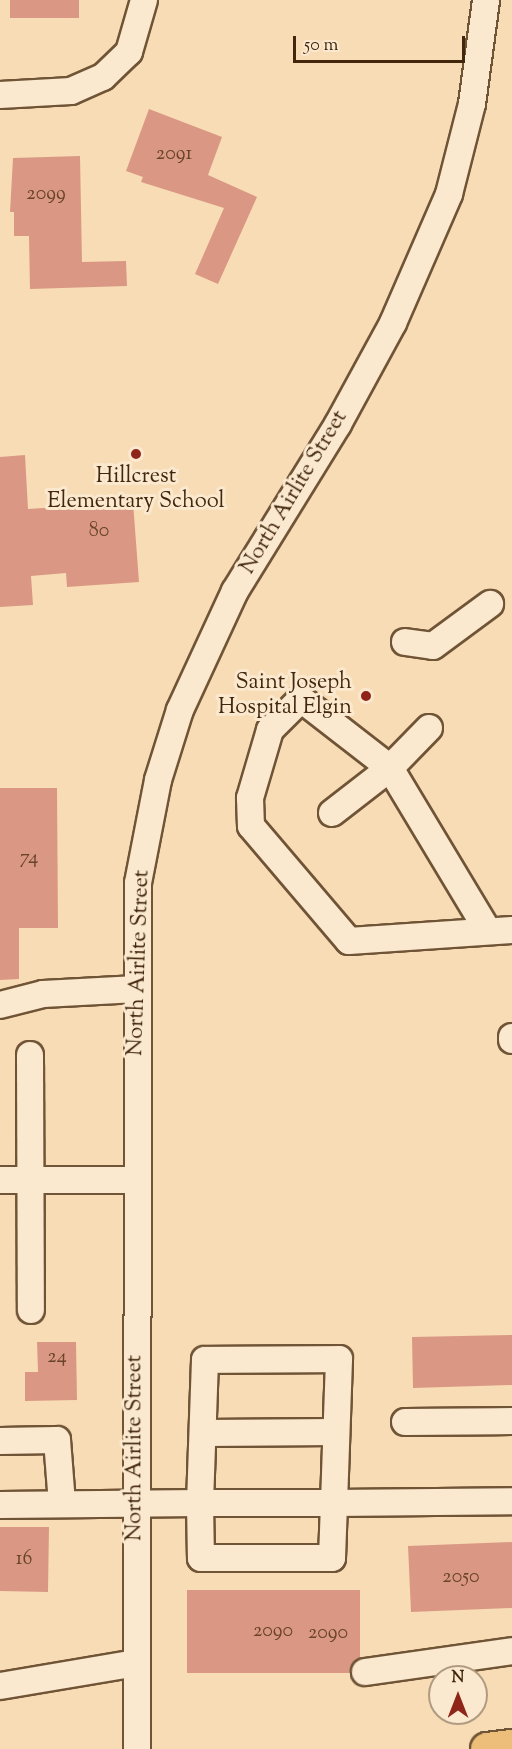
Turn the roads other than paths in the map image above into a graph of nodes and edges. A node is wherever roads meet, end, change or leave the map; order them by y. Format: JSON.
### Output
{"nodes":[{"id":1,"x":144,"y":0,"type":"edge"},
{"id":2,"x":486,"y":0,"type":"edge"},
{"id":3,"x":0,"y":95,"type":"edge"},
{"id":4,"x":490,"y":604,"type":"dead end"},
{"id":5,"x":405,"y":642,"type":"dead end"},
{"id":6,"x":429,"y":728,"type":"dead end"},
{"id":7,"x":390,"y":768,"type":"junction"},
{"id":8,"x":332,"y":813,"type":"dead end"},
{"id":9,"x":500,"y":930,"type":"edge"},
{"id":10,"x":137,"y":989,"type":"junction"},
{"id":11,"x":0,"y":1005,"type":"edge"},
{"id":12,"x":30,"y":1055,"type":"dead end"},
{"id":13,"x":0,"y":1180,"type":"edge"},
{"id":14,"x":30,"y":1180,"type":"junction"},
{"id":15,"x":136,"y":1180,"type":"junction"},
{"id":16,"x":31,"y":1310,"type":"dead end"},
{"id":17,"x":512,"y":1421,"type":"edge"},
{"id":18,"x":405,"y":1422,"type":"dead end"},
{"id":19,"x":336,"y":1432,"type":"junction"},
{"id":20,"x":204,"y":1433,"type":"junction"},
{"id":21,"x":0,"y":1441,"type":"edge"},
{"id":22,"x":512,"y":1501,"type":"edge"},
{"id":23,"x":136,"y":1503,"type":"junction"},
{"id":24,"x":200,"y":1503,"type":"junction"},
{"id":25,"x":334,"y":1503,"type":"junction"},
{"id":26,"x":62,"y":1504,"type":"junction"},
{"id":27,"x":0,"y":1505,"type":"edge"},
{"id":28,"x":512,"y":1651,"type":"edge"},
{"id":29,"x":136,"y":1662,"type":"junction"},
{"id":30,"x":365,"y":1672,"type":"dead end"},
{"id":31,"x":0,"y":1686,"type":"edge"},
{"id":32,"x":512,"y":1746,"type":"edge"},
{"id":33,"x":137,"y":1749,"type":"edge"},
{"id":34,"x":487,"y":1749,"type":"edge"}],
"edges":[{"from":1,"to":3,"type":"street"},
{"from":2,"to":10,"type":"street","name":"North Airlite Street"},
{"from":4,"to":5,"type":"street"},
{"from":6,"to":7,"type":"street"},
{"from":7,"to":8,"type":"street"},
{"from":7,"to":9,"type":"street"},
{"from":7,"to":9,"type":"street"},
{"from":10,"to":11,"type":"street"},
{"from":10,"to":15,"type":"street","name":"North Airlite Street"},
{"from":12,"to":14,"type":"street"},
{"from":13,"to":14,"type":"street"},
{"from":14,"to":15,"type":"street"},
{"from":14,"to":16,"type":"street"},
{"from":15,"to":23,"type":"street","name":"North Airlite Street"},
{"from":17,"to":18,"type":"street"},
{"from":19,"to":20,"type":"street"},
{"from":19,"to":20,"type":"street"},
{"from":19,"to":25,"type":"street"},
{"from":20,"to":24,"type":"street"},
{"from":21,"to":26,"type":"street"},
{"from":22,"to":25,"type":"street"},
{"from":23,"to":24,"type":"street"},
{"from":23,"to":26,"type":"street"},
{"from":23,"to":29,"type":"street","name":"North Airlite Street"},
{"from":24,"to":25,"type":"street"},
{"from":24,"to":25,"type":"street"},
{"from":26,"to":27,"type":"street"},
{"from":28,"to":30,"type":"street"},
{"from":29,"to":31,"type":"street"},
{"from":29,"to":33,"type":"street","name":"North Airlite Street"},
{"from":32,"to":34,"type":"main road"}]}
